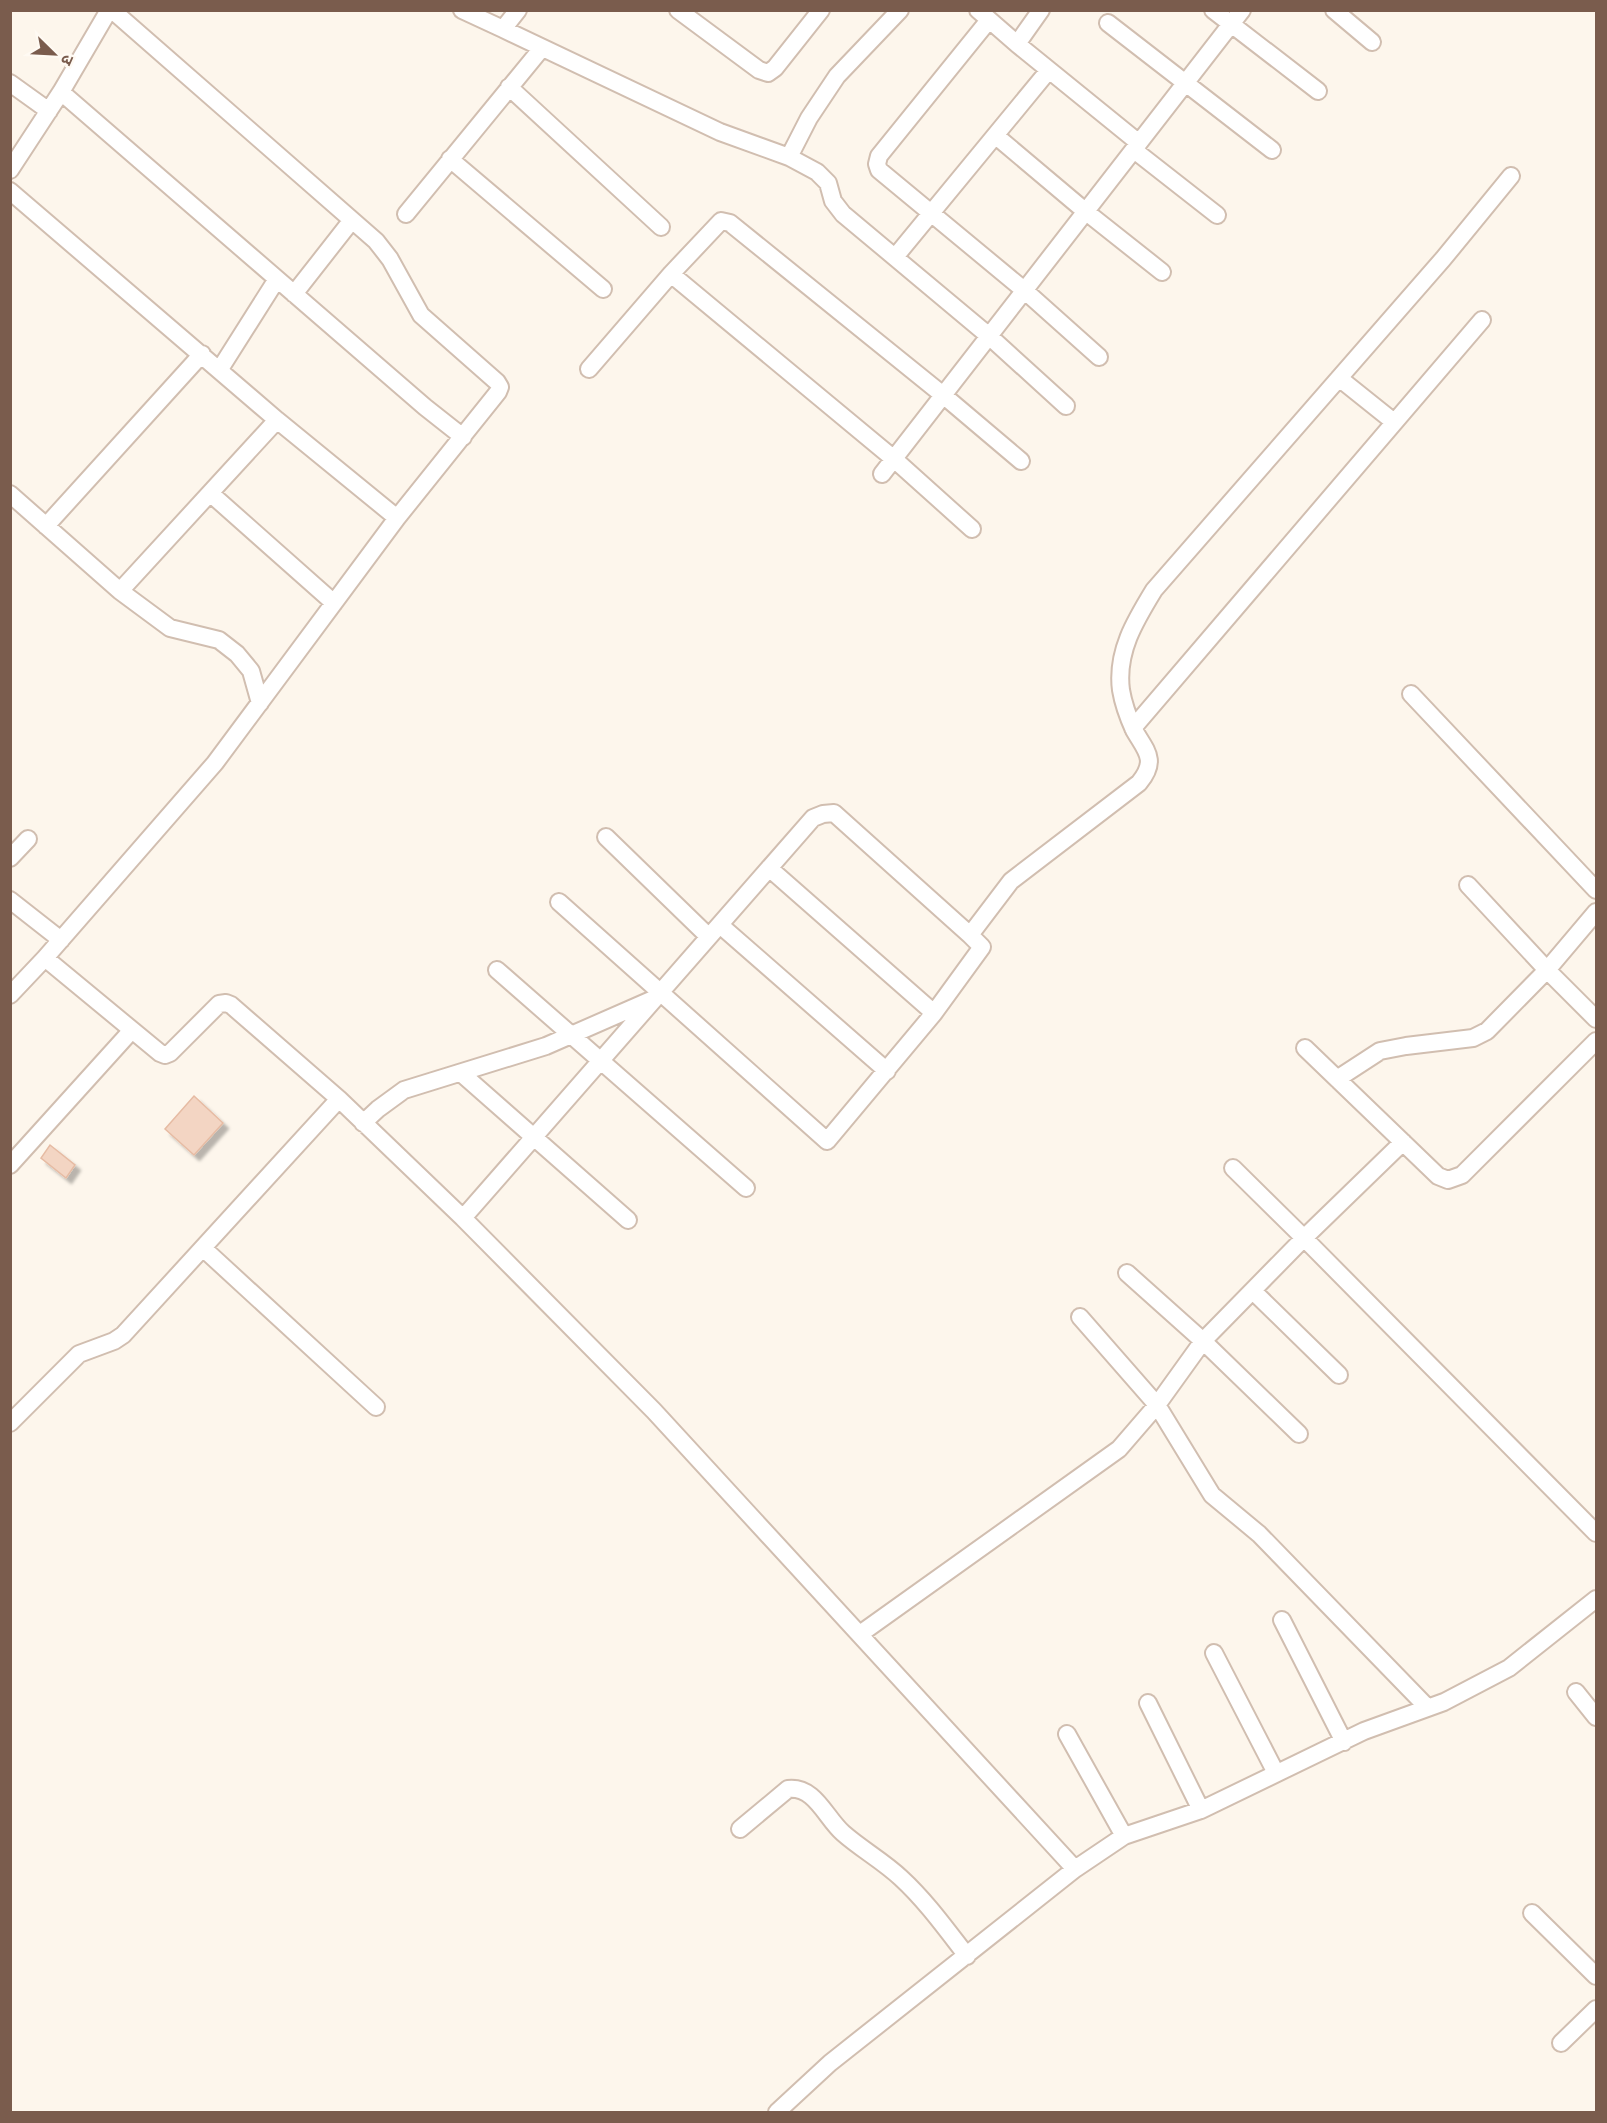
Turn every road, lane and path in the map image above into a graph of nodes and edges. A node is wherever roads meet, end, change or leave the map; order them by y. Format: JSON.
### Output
{"nodes":[{"id":1,"x":111,"y":10,"type":"edge"},
{"id":2,"x":462,"y":10,"type":"edge"},
{"id":3,"x":518,"y":10,"type":"edge"},
{"id":4,"x":678,"y":10,"type":"edge"},
{"id":5,"x":820,"y":10,"type":"edge"},
{"id":6,"x":900,"y":10,"type":"edge"},
{"id":7,"x":1041,"y":10,"type":"edge"},
{"id":8,"x":1213,"y":10,"type":"edge"},
{"id":9,"x":1242,"y":10,"type":"edge"},
{"id":10,"x":1334,"y":10,"type":"edge"},
{"id":11,"x":984,"y":15,"type":"edge"},
{"id":12,"x":1108,"y":23,"type":"dead end"},
{"id":13,"x":1232,"y":25,"type":"junction"},
{"id":14,"x":503,"y":29,"type":"junction"},
{"id":15,"x":1372,"y":42,"type":"dead end"},
{"id":16,"x":1017,"y":44,"type":"junction"},
{"id":17,"x":542,"y":48,"type":"junction"},
{"id":18,"x":1049,"y":70,"type":"junction"},
{"id":19,"x":1186,"y":82,"type":"junction"},
{"id":20,"x":10,"y":83,"type":"edge"},
{"id":21,"x":509,"y":87,"type":"junction"},
{"id":22,"x":1318,"y":91,"type":"dead end"},
{"id":23,"x":61,"y":92,"type":"junction"},
{"id":24,"x":49,"y":111,"type":"junction"},
{"id":25,"x":996,"y":136,"type":"junction"},
{"id":26,"x":1136,"y":146,"type":"junction"},
{"id":27,"x":1272,"y":150,"type":"dead end"},
{"id":28,"x":789,"y":157,"type":"junction"},
{"id":29,"x":450,"y":159,"type":"junction"},
{"id":30,"x":10,"y":170,"type":"edge"},
{"id":31,"x":1512,"y":176,"type":"dead end"},
{"id":32,"x":10,"y":191,"type":"edge"},
{"id":33,"x":1085,"y":211,"type":"junction"},
{"id":34,"x":406,"y":213,"type":"dead end"},
{"id":35,"x":931,"y":214,"type":"junction"},
{"id":36,"x":1217,"y":215,"type":"dead end"},
{"id":37,"x":352,"y":220,"type":"junction"},
{"id":38,"x":661,"y":227,"type":"dead end"},
{"id":39,"x":895,"y":257,"type":"junction"},
{"id":40,"x":1162,"y":272,"type":"dead end"},
{"id":41,"x":671,"y":274,"type":"junction"},
{"id":42,"x":277,"y":279,"type":"junction"},
{"id":43,"x":603,"y":289,"type":"dead end"},
{"id":44,"x":1024,"y":290,"type":"junction"},
{"id":45,"x":294,"y":294,"type":"junction"},
{"id":46,"x":1482,"y":320,"type":"dead end"},
{"id":47,"x":989,"y":336,"type":"junction"},
{"id":48,"x":202,"y":354,"type":"junction"},
{"id":49,"x":1099,"y":357,"type":"dead end"},
{"id":50,"x":220,"y":369,"type":"junction"},
{"id":51,"x":590,"y":369,"type":"dead end"},
{"id":52,"x":1339,"y":378,"type":"junction"},
{"id":53,"x":943,"y":395,"type":"junction"},
{"id":54,"x":1066,"y":406,"type":"dead end"},
{"id":55,"x":277,"y":420,"type":"junction"},
{"id":56,"x":1394,"y":422,"type":"junction"},
{"id":57,"x":463,"y":437,"type":"junction"},
{"id":58,"x":894,"y":459,"type":"junction"},
{"id":59,"x":1021,"y":461,"type":"dead end"},
{"id":60,"x":882,"y":474,"type":"dead end"},
{"id":61,"x":210,"y":493,"type":"junction"},
{"id":62,"x":10,"y":494,"type":"edge"},
{"id":63,"x":397,"y":518,"type":"junction"},
{"id":64,"x":46,"y":526,"type":"junction"},
{"id":65,"x":972,"y":529,"type":"dead end"},
{"id":66,"x":120,"y":591,"type":"junction"},
{"id":67,"x":334,"y":603,"type":"junction"},
{"id":68,"x":1411,"y":694,"type":"dead end"},
{"id":69,"x":260,"y":703,"type":"junction"},
{"id":70,"x":1133,"y":728,"type":"junction"},
{"id":71,"x":606,"y":837,"type":"dead end"},
{"id":72,"x":28,"y":839,"type":"dead end"},
{"id":73,"x":10,"y":858,"type":"edge"},
{"id":74,"x":770,"y":868,"type":"junction"},
{"id":75,"x":1468,"y":885,"type":"dead end"},
{"id":76,"x":1596,"y":890,"type":"edge"},
{"id":77,"x":10,"y":900,"type":"edge"},
{"id":78,"x":560,"y":902,"type":"dead end"},
{"id":79,"x":1596,"y":912,"type":"edge"},
{"id":80,"x":715,"y":931,"type":"junction"},
{"id":81,"x":970,"y":935,"type":"junction"},
{"id":82,"x":61,"y":940,"type":"junction"},
{"id":83,"x":45,"y":958,"type":"junction"},
{"id":84,"x":497,"y":970,"type":"dead end"},
{"id":85,"x":1547,"y":970,"type":"junction"},
{"id":86,"x":10,"y":995,"type":"edge"},
{"id":87,"x":659,"y":995,"type":"junction"},
{"id":88,"x":934,"y":1013,"type":"junction"},
{"id":89,"x":1596,"y":1018,"type":"edge"},
{"id":90,"x":132,"y":1030,"type":"junction"},
{"id":91,"x":572,"y":1035,"type":"junction"},
{"id":92,"x":1596,"y":1041,"type":"edge"},
{"id":93,"x":1305,"y":1048,"type":"dead end"},
{"id":94,"x":601,"y":1061,"type":"junction"},
{"id":95,"x":887,"y":1071,"type":"junction"},
{"id":96,"x":461,"y":1073,"type":"junction"},
{"id":97,"x":1337,"y":1079,"type":"junction"},
{"id":98,"x":339,"y":1100,"type":"junction"},
{"id":99,"x":363,"y":1123,"type":"junction"},
{"id":100,"x":534,"y":1137,"type":"junction"},
{"id":101,"x":1403,"y":1142,"type":"junction"},
{"id":102,"x":10,"y":1165,"type":"edge"},
{"id":103,"x":1233,"y":1168,"type":"dead end"},
{"id":104,"x":746,"y":1188,"type":"dead end"},
{"id":105,"x":463,"y":1218,"type":"junction"},
{"id":106,"x":628,"y":1220,"type":"dead end"},
{"id":107,"x":1305,"y":1238,"type":"junction"},
{"id":108,"x":204,"y":1249,"type":"junction"},
{"id":109,"x":1127,"y":1273,"type":"dead end"},
{"id":110,"x":1253,"y":1290,"type":"junction"},
{"id":111,"x":1080,"y":1317,"type":"dead end"},
{"id":112,"x":1203,"y":1341,"type":"junction"},
{"id":113,"x":1339,"y":1376,"type":"dead end"},
{"id":114,"x":1157,"y":1405,"type":"junction"},
{"id":115,"x":376,"y":1407,"type":"dead end"},
{"id":116,"x":10,"y":1423,"type":"edge"},
{"id":117,"x":1299,"y":1434,"type":"dead end"},
{"id":118,"x":1596,"y":1533,"type":"edge"},
{"id":119,"x":1596,"y":1599,"type":"edge"},
{"id":120,"x":1282,"y":1620,"type":"dead end"},
{"id":121,"x":860,"y":1634,"type":"junction"},
{"id":122,"x":1214,"y":1653,"type":"dead end"},
{"id":123,"x":1576,"y":1692,"type":"dead end"},
{"id":124,"x":1148,"y":1703,"type":"dead end"},
{"id":125,"x":1427,"y":1707,"type":"junction"},
{"id":126,"x":1596,"y":1718,"type":"edge"},
{"id":127,"x":1067,"y":1734,"type":"dead end"},
{"id":128,"x":1344,"y":1742,"type":"junction"},
{"id":129,"x":1276,"y":1773,"type":"junction"},
{"id":130,"x":1201,"y":1810,"type":"junction"},
{"id":131,"x":740,"y":1829,"type":"dead end"},
{"id":132,"x":1124,"y":1836,"type":"junction"},
{"id":133,"x":1075,"y":1869,"type":"junction"},
{"id":134,"x":1532,"y":1913,"type":"dead end"},
{"id":135,"x":967,"y":1956,"type":"junction"},
{"id":136,"x":1596,"y":1976,"type":"edge"},
{"id":137,"x":1596,"y":2009,"type":"edge"},
{"id":138,"x":1561,"y":2043,"type":"dead end"},
{"id":139,"x":777,"y":2112,"type":"edge"}],
"edges":[{"from":1,"to":23,"type":"street"},
{"from":1,"to":37,"type":"street"},
{"from":2,"to":14,"type":"street"},
{"from":3,"to":14,"type":"street"},
{"from":4,"to":5,"type":"street"},
{"from":6,"to":28,"type":"street"},
{"from":7,"to":16,"type":"street"},
{"from":8,"to":13,"type":"street"},
{"from":9,"to":13,"type":"street"},
{"from":10,"to":15,"type":"street"},
{"from":11,"to":16,"type":"street"},
{"from":11,"to":35,"type":"street"},
{"from":12,"to":19,"type":"street"},
{"from":13,"to":19,"type":"street"},
{"from":13,"to":22,"type":"street"},
{"from":14,"to":17,"type":"street"},
{"from":16,"to":18,"type":"street"},
{"from":17,"to":21,"type":"street"},
{"from":17,"to":28,"type":"street"},
{"from":18,"to":25,"type":"street"},
{"from":18,"to":26,"type":"street"},
{"from":19,"to":26,"type":"street"},
{"from":19,"to":27,"type":"street"},
{"from":20,"to":24,"type":"street"},
{"from":21,"to":29,"type":"street"},
{"from":21,"to":38,"type":"street"},
{"from":23,"to":24,"type":"street"},
{"from":23,"to":42,"type":"street"},
{"from":24,"to":30,"type":"street"},
{"from":25,"to":33,"type":"street"},
{"from":25,"to":35,"type":"street"},
{"from":26,"to":33,"type":"street"},
{"from":26,"to":36,"type":"street"},
{"from":28,"to":39,"type":"street"},
{"from":29,"to":34,"type":"street"},
{"from":29,"to":43,"type":"street"},
{"from":31,"to":52,"type":"street"},
{"from":32,"to":48,"type":"street"},
{"from":33,"to":40,"type":"street"},
{"from":33,"to":44,"type":"street"},
{"from":35,"to":39,"type":"street"},
{"from":35,"to":44,"type":"street"},
{"from":37,"to":45,"type":"street"},
{"from":37,"to":57,"type":"street"},
{"from":39,"to":47,"type":"street"},
{"from":41,"to":51,"type":"street"},
{"from":41,"to":53,"type":"street"},
{"from":41,"to":58,"type":"street"},
{"from":42,"to":45,"type":"street"},
{"from":42,"to":50,"type":"street"},
{"from":44,"to":47,"type":"street"},
{"from":44,"to":49,"type":"street"},
{"from":45,"to":57,"type":"street"},
{"from":46,"to":56,"type":"street"},
{"from":47,"to":53,"type":"street"},
{"from":47,"to":54,"type":"street"},
{"from":48,"to":50,"type":"street"},
{"from":48,"to":64,"type":"street"},
{"from":50,"to":55,"type":"street"},
{"from":52,"to":56,"type":"street"},
{"from":52,"to":70,"type":"street"},
{"from":53,"to":58,"type":"street"},
{"from":53,"to":59,"type":"street"},
{"from":55,"to":61,"type":"street"},
{"from":55,"to":63,"type":"street"},
{"from":56,"to":70,"type":"street"},
{"from":57,"to":63,"type":"street"},
{"from":58,"to":60,"type":"street"},
{"from":58,"to":65,"type":"street"},
{"from":61,"to":66,"type":"street"},
{"from":61,"to":67,"type":"street"},
{"from":62,"to":64,"type":"street"},
{"from":63,"to":67,"type":"street"},
{"from":64,"to":66,"type":"street"},
{"from":66,"to":69,"type":"street"},
{"from":67,"to":69,"type":"street"},
{"from":68,"to":76,"type":"street"},
{"from":69,"to":82,"type":"street"},
{"from":70,"to":81,"type":"street"},
{"from":71,"to":80,"type":"street"},
{"from":72,"to":73,"type":"street"},
{"from":74,"to":80,"type":"street"},
{"from":74,"to":81,"type":"street"},
{"from":74,"to":88,"type":"street"},
{"from":75,"to":85,"type":"street"},
{"from":77,"to":82,"type":"street"},
{"from":78,"to":87,"type":"street"},
{"from":79,"to":85,"type":"street"},
{"from":80,"to":87,"type":"street"},
{"from":80,"to":95,"type":"street"},
{"from":81,"to":88,"type":"street"},
{"from":82,"to":83,"type":"street"},
{"from":83,"to":86,"type":"street"},
{"from":83,"to":90,"type":"street"},
{"from":84,"to":91,"type":"street"},
{"from":85,"to":89,"type":"street"},
{"from":85,"to":97,"type":"street"},
{"from":87,"to":91,"type":"street"},
{"from":87,"to":94,"type":"street"},
{"from":87,"to":95,"type":"street"},
{"from":88,"to":95,"type":"street"},
{"from":90,"to":98,"type":"street"},
{"from":90,"to":102,"type":"street"},
{"from":91,"to":94,"type":"street"},
{"from":91,"to":96,"type":"street"},
{"from":92,"to":101,"type":"street"},
{"from":93,"to":97,"type":"street"},
{"from":94,"to":100,"type":"street"},
{"from":94,"to":104,"type":"street"},
{"from":96,"to":99,"type":"street"},
{"from":96,"to":100,"type":"street"},
{"from":97,"to":101,"type":"street"},
{"from":98,"to":99,"type":"street"},
{"from":98,"to":108,"type":"street"},
{"from":99,"to":105,"type":"street"},
{"from":100,"to":105,"type":"street"},
{"from":100,"to":106,"type":"street"},
{"from":101,"to":107,"type":"street"},
{"from":103,"to":107,"type":"street"},
{"from":105,"to":121,"type":"street"},
{"from":107,"to":110,"type":"street"},
{"from":107,"to":118,"type":"street"},
{"from":108,"to":115,"type":"street"},
{"from":108,"to":116,"type":"street"},
{"from":109,"to":112,"type":"street"},
{"from":110,"to":112,"type":"street"},
{"from":110,"to":113,"type":"street"},
{"from":111,"to":114,"type":"street"},
{"from":112,"to":114,"type":"street"},
{"from":112,"to":117,"type":"street"},
{"from":114,"to":121,"type":"street"},
{"from":114,"to":125,"type":"street"},
{"from":119,"to":125,"type":"street"},
{"from":120,"to":128,"type":"street"},
{"from":121,"to":133,"type":"street"},
{"from":122,"to":129,"type":"street"},
{"from":123,"to":126,"type":"street"},
{"from":124,"to":130,"type":"street"},
{"from":125,"to":128,"type":"street"},
{"from":127,"to":132,"type":"street"},
{"from":128,"to":129,"type":"street"},
{"from":129,"to":130,"type":"street"},
{"from":130,"to":132,"type":"street"},
{"from":131,"to":135,"type":"street"},
{"from":132,"to":133,"type":"street"},
{"from":133,"to":135,"type":"street"},
{"from":134,"to":136,"type":"street"},
{"from":135,"to":139,"type":"street"},
{"from":137,"to":138,"type":"street"}]}
